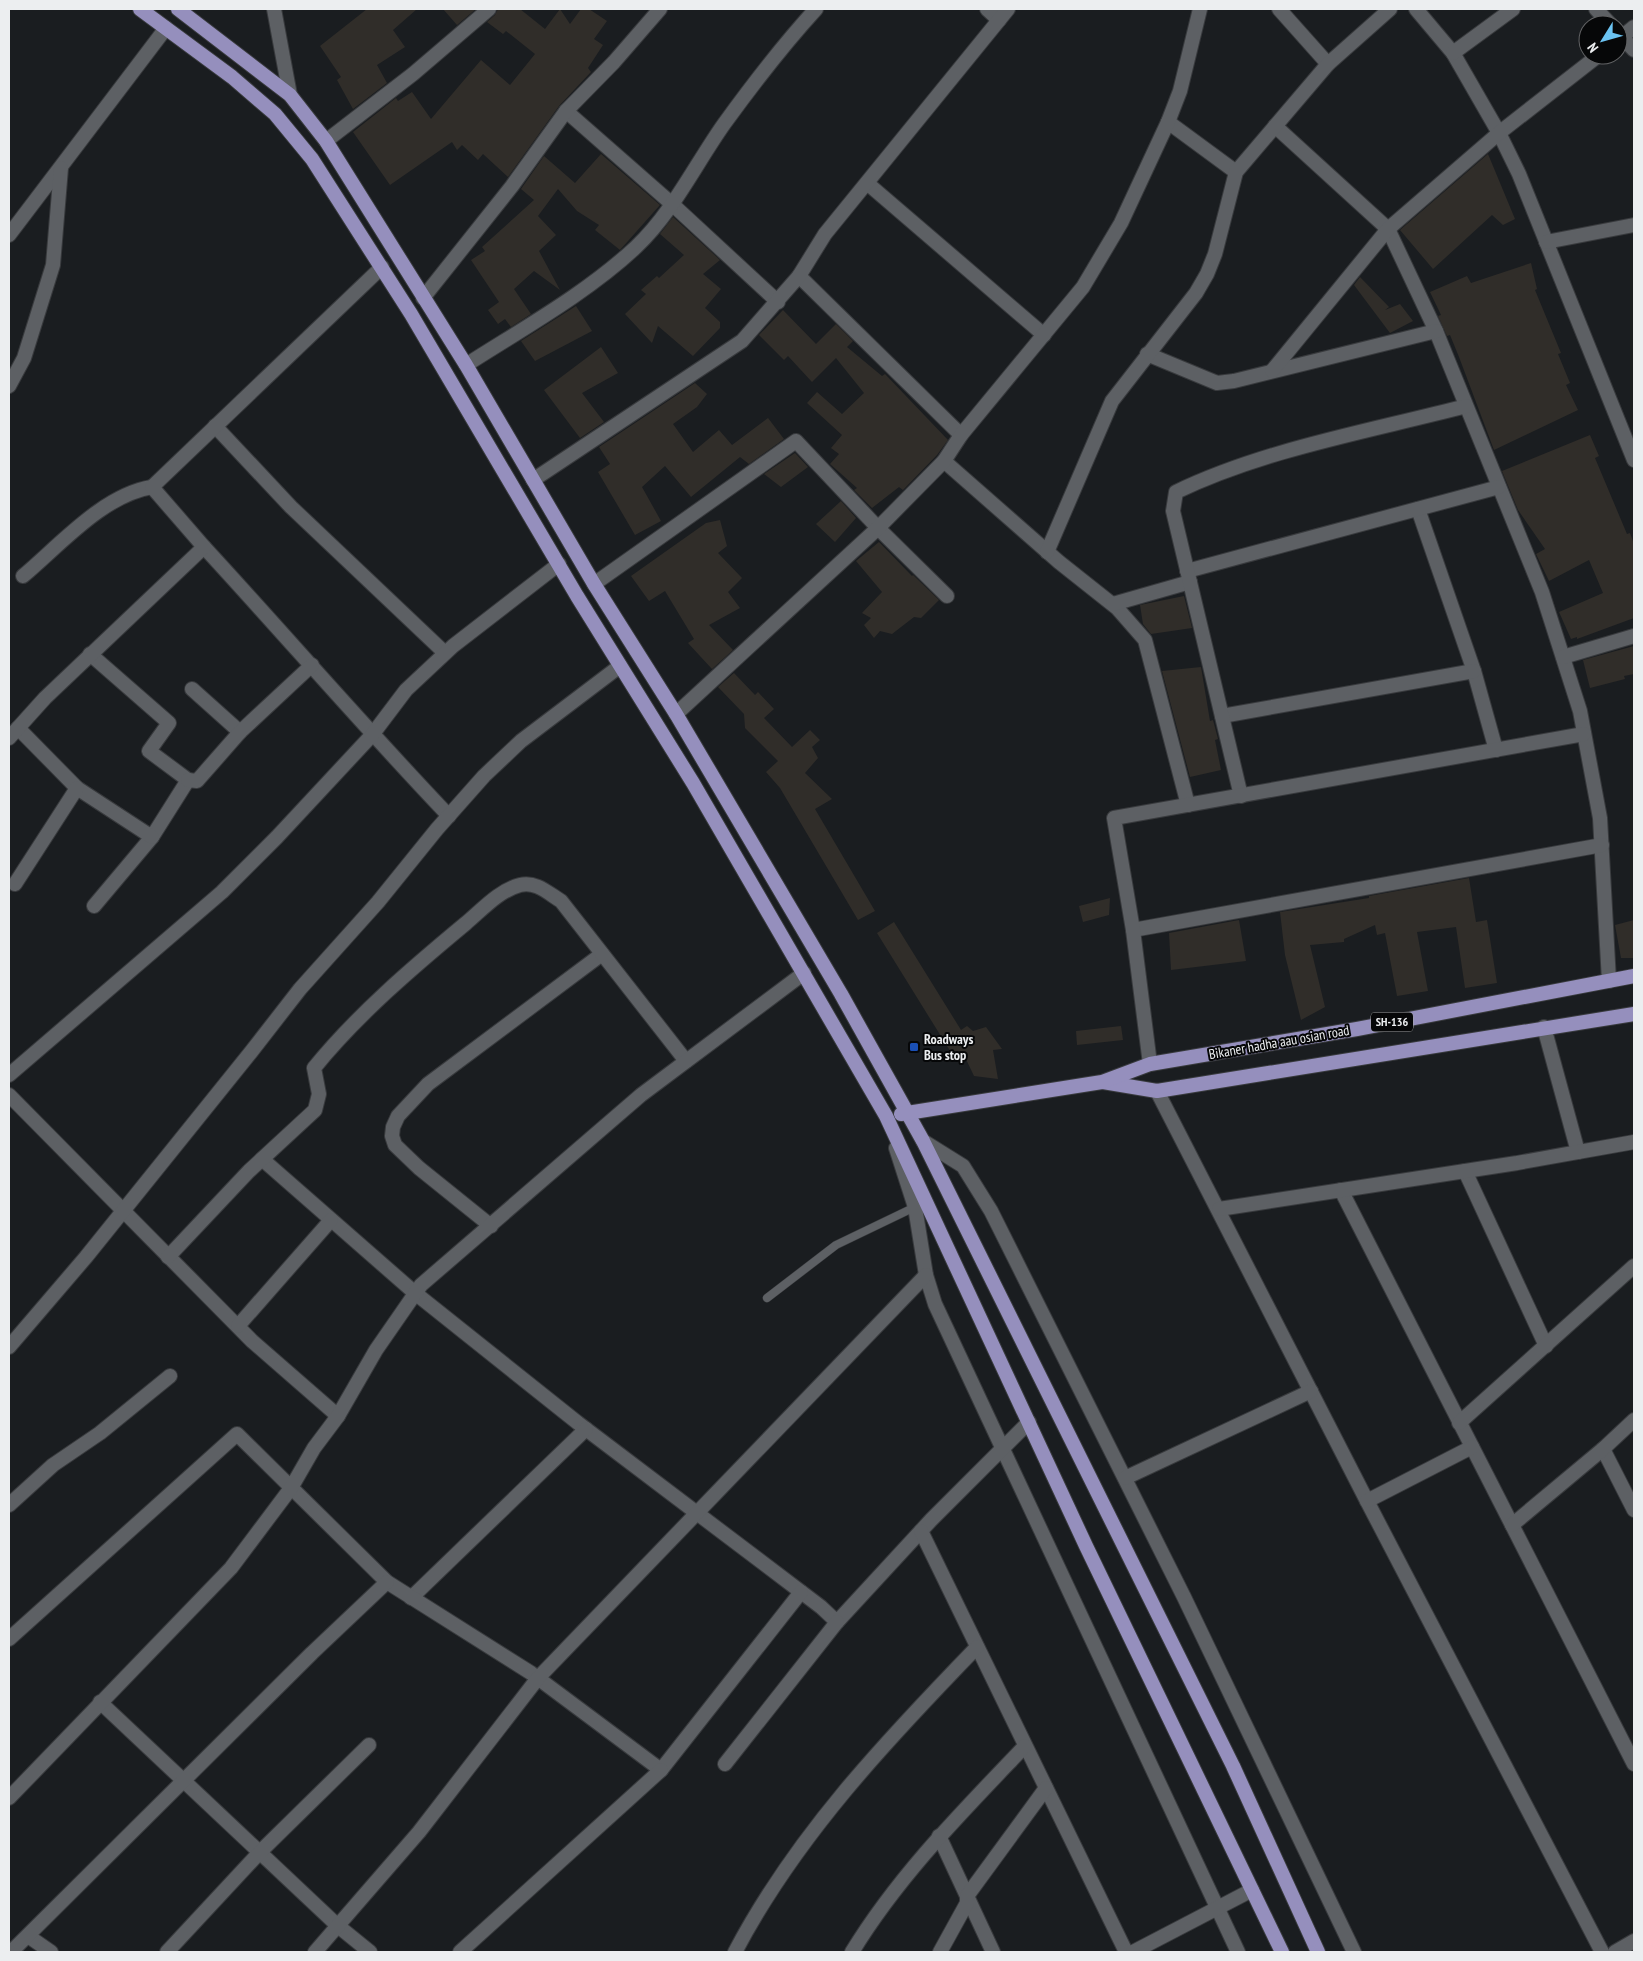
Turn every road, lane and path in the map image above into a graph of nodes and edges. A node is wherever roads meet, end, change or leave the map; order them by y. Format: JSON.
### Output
{"nodes":[{"id":1,"x":140,"y":9,"type":"edge"},
{"id":2,"x":178,"y":9,"type":"edge"},
{"id":3,"x":274,"y":9,"type":"edge"},
{"id":4,"x":489,"y":9,"type":"edge"},
{"id":5,"x":816,"y":9,"type":"edge"},
{"id":6,"x":987,"y":9,"type":"edge"},
{"id":7,"x":1200,"y":9,"type":"edge"},
{"id":8,"x":1279,"y":9,"type":"edge"},
{"id":9,"x":1390,"y":9,"type":"edge"},
{"id":10,"x":1416,"y":9,"type":"edge"},
{"id":11,"x":1513,"y":9,"type":"edge"},
{"id":12,"x":654,"y":11,"type":"edge"},
{"id":13,"x":1004,"y":14,"type":"edge"},
{"id":14,"x":166,"y":28,"type":"junction"},
{"id":15,"x":1453,"y":53,"type":"junction"},
{"id":16,"x":1328,"y":64,"type":"junction"},
{"id":17,"x":1585,"y":65,"type":"edge"},
{"id":18,"x":290,"y":95,"type":"junction"},
{"id":19,"x":566,"y":111,"type":"junction"},
{"id":20,"x":275,"y":114,"type":"junction"},
{"id":21,"x":1168,"y":122,"type":"junction"},
{"id":22,"x":1275,"y":126,"type":"junction"},
{"id":23,"x":1499,"y":133,"type":"junction"},
{"id":24,"x":326,"y":141,"type":"junction"},
{"id":25,"x":61,"y":168,"type":"junction"},
{"id":26,"x":1236,"y":172,"type":"junction"},
{"id":27,"x":867,"y":182,"type":"junction"},
{"id":28,"x":672,"y":204,"type":"junction"},
{"id":29,"x":1634,"y":226,"type":"edge"},
{"id":30,"x":1388,"y":230,"type":"junction"},
{"id":31,"x":9,"y":235,"type":"edge"},
{"id":32,"x":1546,"y":242,"type":"junction"},
{"id":33,"x":382,"y":267,"type":"junction"},
{"id":34,"x":799,"y":276,"type":"junction"},
{"id":35,"x":424,"y":298,"type":"junction"},
{"id":36,"x":778,"y":302,"type":"junction"},
{"id":37,"x":1436,"y":331,"type":"junction"},
{"id":38,"x":1044,"y":335,"type":"junction"},
{"id":39,"x":1147,"y":354,"type":"junction"},
{"id":40,"x":466,"y":365,"type":"junction"},
{"id":41,"x":1272,"y":371,"type":"junction"},
{"id":42,"x":9,"y":386,"type":"edge"},
{"id":43,"x":1466,"y":406,"type":"junction"},
{"id":44,"x":215,"y":426,"type":"junction"},
{"id":45,"x":961,"y":435,"type":"junction"},
{"id":46,"x":1634,"y":460,"type":"edge"},
{"id":47,"x":944,"y":461,"type":"junction"},
{"id":48,"x":534,"y":480,"type":"junction"},
{"id":49,"x":152,"y":487,"type":"junction"},
{"id":50,"x":1499,"y":487,"type":"junction"},
{"id":51,"x":1418,"y":508,"type":"junction"},
{"id":52,"x":878,"y":528,"type":"junction"},
{"id":53,"x":204,"y":547,"type":"junction"},
{"id":54,"x":1047,"y":552,"type":"junction"},
{"id":55,"x":559,"y":564,"type":"junction"},
{"id":56,"x":23,"y":576,"type":"dead end"},
{"id":57,"x":1188,"y":577,"type":"junction"},
{"id":58,"x":594,"y":584,"type":"junction"},
{"id":59,"x":947,"y":596,"type":"dead end"},
{"id":60,"x":1113,"y":604,"type":"junction"},
{"id":61,"x":1634,"y":636,"type":"edge"},
{"id":62,"x":445,"y":653,"type":"junction"},
{"id":63,"x":90,"y":654,"type":"junction"},
{"id":64,"x":1563,"y":657,"type":"junction"},
{"id":65,"x":312,"y":665,"type":"junction"},
{"id":66,"x":620,"y":666,"type":"junction"},
{"id":67,"x":1474,"y":671,"type":"junction"},
{"id":68,"x":192,"y":689,"type":"dead end"},
{"id":69,"x":676,"y":714,"type":"junction"},
{"id":70,"x":1222,"y":716,"type":"junction"},
{"id":71,"x":240,"y":732,"type":"junction"},
{"id":72,"x":13,"y":733,"type":"edge"},
{"id":73,"x":1584,"y":734,"type":"junction"},
{"id":74,"x":372,"y":735,"type":"junction"},
{"id":75,"x":1496,"y":750,"type":"junction"},
{"id":76,"x":188,"y":780,"type":"junction"},
{"id":77,"x":77,"y":788,"type":"junction"},
{"id":78,"x":1241,"y":796,"type":"junction"},
{"id":79,"x":1188,"y":805,"type":"junction"},
{"id":80,"x":449,"y":816,"type":"junction"},
{"id":81,"x":152,"y":837,"type":"junction"},
{"id":82,"x":1602,"y":845,"type":"junction"},
{"id":83,"x":15,"y":884,"type":"dead end"},
{"id":84,"x":94,"y":906,"type":"dead end"},
{"id":85,"x":1133,"y":930,"type":"junction"},
{"id":86,"x":602,"y":954,"type":"junction"},
{"id":87,"x":804,"y":973,"type":"junction"},
{"id":88,"x":1634,"y":976,"type":"edge"},
{"id":89,"x":1609,"y":980,"type":"junction"},
{"id":90,"x":1634,"y":1014,"type":"edge"},
{"id":91,"x":1544,"y":1027,"type":"junction"},
{"id":92,"x":686,"y":1061,"type":"junction"},
{"id":93,"x":1150,"y":1064,"type":"junction"},
{"id":94,"x":9,"y":1075,"type":"edge"},
{"id":95,"x":1102,"y":1082,"type":"junction"},
{"id":96,"x":1157,"y":1091,"type":"junction"},
{"id":97,"x":9,"y":1095,"type":"edge"},
{"id":98,"x":908,"y":1113,"type":"junction"},
{"id":99,"x":886,"y":1116,"type":"junction"},
{"id":100,"x":923,"y":1141,"type":"junction"},
{"id":101,"x":1634,"y":1142,"type":"edge"},
{"id":102,"x":1578,"y":1152,"type":"junction"},
{"id":103,"x":262,"y":1159,"type":"junction"},
{"id":104,"x":1466,"y":1171,"type":"junction"},
{"id":105,"x":1340,"y":1190,"type":"junction"},
{"id":106,"x":915,"y":1207,"type":"junction"},
{"id":107,"x":1219,"y":1209,"type":"junction"},
{"id":108,"x":122,"y":1211,"type":"junction"},
{"id":109,"x":331,"y":1220,"type":"junction"},
{"id":110,"x":490,"y":1226,"type":"junction"},
{"id":111,"x":168,"y":1257,"type":"junction"},
{"id":112,"x":1634,"y":1266,"type":"edge"},
{"id":113,"x":926,"y":1275,"type":"junction"},
{"id":114,"x":416,"y":1293,"type":"junction"},
{"id":115,"x":767,"y":1298,"type":"dead end"},
{"id":116,"x":238,"y":1326,"type":"junction"},
{"id":117,"x":1546,"y":1346,"type":"junction"},
{"id":118,"x":9,"y":1347,"type":"edge"},
{"id":119,"x":170,"y":1376,"type":"dead end"},
{"id":120,"x":1311,"y":1391,"type":"junction"},
{"id":121,"x":338,"y":1416,"type":"junction"},
{"id":122,"x":1634,"y":1420,"type":"edge"},
{"id":123,"x":1029,"y":1422,"type":"junction"},
{"id":124,"x":1459,"y":1423,"type":"junction"},
{"id":125,"x":586,"y":1429,"type":"junction"},
{"id":126,"x":1003,"y":1448,"type":"junction"},
{"id":127,"x":1472,"y":1448,"type":"junction"},
{"id":128,"x":1604,"y":1449,"type":"junction"},
{"id":129,"x":1125,"y":1478,"type":"junction"},
{"id":130,"x":291,"y":1488,"type":"junction"},
{"id":131,"x":1367,"y":1501,"type":"junction"},
{"id":132,"x":9,"y":1505,"type":"edge"},
{"id":133,"x":1634,"y":1510,"type":"edge"},
{"id":134,"x":697,"y":1513,"type":"junction"},
{"id":135,"x":1512,"y":1525,"type":"junction"},
{"id":136,"x":921,"y":1531,"type":"junction"},
{"id":137,"x":386,"y":1582,"type":"junction"},
{"id":138,"x":801,"y":1592,"type":"junction"},
{"id":139,"x":411,"y":1598,"type":"junction"},
{"id":140,"x":837,"y":1622,"type":"junction"},
{"id":141,"x":9,"y":1639,"type":"edge"},
{"id":142,"x":977,"y":1647,"type":"junction"},
{"id":143,"x":538,"y":1678,"type":"junction"},
{"id":144,"x":100,"y":1702,"type":"junction"},
{"id":145,"x":368,"y":1745,"type":"dead end"},
{"id":146,"x":1025,"y":1746,"type":"junction"},
{"id":147,"x":725,"y":1764,"type":"dead end"},
{"id":148,"x":1634,"y":1764,"type":"edge"},
{"id":149,"x":661,"y":1770,"type":"junction"},
{"id":150,"x":184,"y":1781,"type":"junction"},
{"id":151,"x":1046,"y":1788,"type":"junction"},
{"id":152,"x":9,"y":1798,"type":"edge"},
{"id":153,"x":938,"y":1836,"type":"junction"},
{"id":154,"x":260,"y":1852,"type":"junction"},
{"id":155,"x":1252,"y":1890,"type":"junction"},
{"id":156,"x":967,"y":1896,"type":"junction"},
{"id":157,"x":1217,"y":1908,"type":"junction"},
{"id":158,"x":338,"y":1926,"type":"junction"},
{"id":159,"x":28,"y":1936,"type":"junction"},
{"id":160,"x":1634,"y":1941,"type":"edge"},
{"id":161,"x":11,"y":1952,"type":"edge"},
{"id":162,"x":51,"y":1952,"type":"edge"},
{"id":163,"x":167,"y":1952,"type":"edge"},
{"id":164,"x":315,"y":1952,"type":"edge"},
{"id":165,"x":370,"y":1952,"type":"edge"},
{"id":166,"x":460,"y":1952,"type":"edge"},
{"id":167,"x":735,"y":1952,"type":"edge"},
{"id":168,"x":852,"y":1952,"type":"edge"},
{"id":169,"x":940,"y":1952,"type":"edge"},
{"id":170,"x":993,"y":1952,"type":"edge"},
{"id":171,"x":1126,"y":1952,"type":"edge"},
{"id":172,"x":1133,"y":1952,"type":"edge"},
{"id":173,"x":1238,"y":1952,"type":"edge"},
{"id":174,"x":1282,"y":1952,"type":"edge"},
{"id":175,"x":1318,"y":1952,"type":"edge"},
{"id":176,"x":1354,"y":1952,"type":"edge"},
{"id":177,"x":1602,"y":1952,"type":"edge"},
{"id":178,"x":1615,"y":1952,"type":"edge"}],
"edges":[{"from":1,"to":14,"type":"main road"},
{"from":2,"to":18,"type":"main road"},
{"from":3,"to":18,"type":"street"},
{"from":4,"to":24,"type":"street"},
{"from":5,"to":28,"type":"street"},
{"from":6,"to":13,"type":"street"},
{"from":7,"to":21,"type":"street"},
{"from":8,"to":16,"type":"street"},
{"from":9,"to":16,"type":"street"},
{"from":10,"to":15,"type":"street"},
{"from":11,"to":15,"type":"street"},
{"from":12,"to":19,"type":"street"},
{"from":13,"to":27,"type":"street"},
{"from":14,"to":20,"type":"main road"},
{"from":14,"to":25,"type":"street"},
{"from":15,"to":23,"type":"street"},
{"from":16,"to":22,"type":"street"},
{"from":17,"to":23,"type":"street"},
{"from":18,"to":20,"type":"main road"},
{"from":18,"to":24,"type":"main road"},
{"from":19,"to":28,"type":"street"},
{"from":19,"to":35,"type":"street"},
{"from":20,"to":33,"type":"main road"},
{"from":21,"to":26,"type":"street"},
{"from":21,"to":38,"type":"street"},
{"from":22,"to":26,"type":"street"},
{"from":22,"to":30,"type":"street"},
{"from":23,"to":30,"type":"street"},
{"from":23,"to":32,"type":"street"},
{"from":24,"to":35,"type":"main road"},
{"from":25,"to":31,"type":"street"},
{"from":25,"to":42,"type":"street"},
{"from":26,"to":39,"type":"street"},
{"from":27,"to":34,"type":"street"},
{"from":27,"to":38,"type":"street"},
{"from":28,"to":36,"type":"street"},
{"from":28,"to":40,"type":"street"},
{"from":29,"to":32,"type":"street"},
{"from":30,"to":37,"type":"street"},
{"from":30,"to":41,"type":"street"},
{"from":32,"to":46,"type":"street"},
{"from":33,"to":44,"type":"street"},
{"from":33,"to":55,"type":"main road"},
{"from":34,"to":36,"type":"street"},
{"from":34,"to":45,"type":"street"},
{"from":35,"to":40,"type":"main road"},
{"from":36,"to":48,"type":"street"},
{"from":37,"to":41,"type":"street"},
{"from":37,"to":43,"type":"street"},
{"from":38,"to":45,"type":"street"},
{"from":39,"to":41,"type":"street"},
{"from":39,"to":54,"type":"street"},
{"from":40,"to":48,"type":"main road"},
{"from":43,"to":50,"type":"street"},
{"from":43,"to":57,"type":"street"},
{"from":44,"to":49,"type":"street"},
{"from":44,"to":62,"type":"street"},
{"from":45,"to":47,"type":"street"},
{"from":47,"to":52,"type":"street"},
{"from":47,"to":54,"type":"street"},
{"from":48,"to":58,"type":"main road"},
{"from":49,"to":53,"type":"street"},
{"from":49,"to":56,"type":"street"},
{"from":50,"to":51,"type":"street"},
{"from":50,"to":64,"type":"street"},
{"from":51,"to":57,"type":"street"},
{"from":51,"to":67,"type":"street"},
{"from":52,"to":58,"type":"street"},
{"from":52,"to":59,"type":"street"},
{"from":52,"to":69,"type":"street"},
{"from":53,"to":63,"type":"street"},
{"from":53,"to":65,"type":"street"},
{"from":54,"to":60,"type":"street"},
{"from":55,"to":62,"type":"street"},
{"from":55,"to":66,"type":"main road"},
{"from":57,"to":60,"type":"street"},
{"from":57,"to":70,"type":"street"},
{"from":58,"to":69,"type":"main road"},
{"from":60,"to":79,"type":"street"},
{"from":61,"to":64,"type":"street"},
{"from":62,"to":74,"type":"street"},
{"from":63,"to":72,"type":"street"},
{"from":63,"to":76,"type":"street"},
{"from":64,"to":73,"type":"street"},
{"from":65,"to":71,"type":"street"},
{"from":65,"to":74,"type":"street"},
{"from":66,"to":80,"type":"street"},
{"from":66,"to":87,"type":"main road"},
{"from":67,"to":70,"type":"street"},
{"from":67,"to":75,"type":"street"},
{"from":68,"to":71,"type":"street"},
{"from":69,"to":98,"type":"main road"},
{"from":70,"to":78,"type":"street"},
{"from":71,"to":76,"type":"street"},
{"from":72,"to":77,"type":"street"},
{"from":73,"to":75,"type":"street"},
{"from":73,"to":82,"type":"street"},
{"from":74,"to":80,"type":"street"},
{"from":74,"to":94,"type":"street"},
{"from":75,"to":78,"type":"street"},
{"from":76,"to":81,"type":"street"},
{"from":77,"to":81,"type":"street"},
{"from":77,"to":83,"type":"street"},
{"from":78,"to":79,"type":"street"},
{"from":79,"to":85,"type":"street"},
{"from":80,"to":108,"type":"street"},
{"from":81,"to":84,"type":"street"},
{"from":82,"to":85,"type":"street"},
{"from":82,"to":89,"type":"street"},
{"from":85,"to":93,"type":"street"},
{"from":86,"to":92,"type":"street"},
{"from":86,"to":103,"type":"street"},
{"from":86,"to":110,"type":"street"},
{"from":87,"to":92,"type":"street"},
{"from":87,"to":99,"type":"main road"},
{"from":88,"to":89,"type":"main road","name":"Bikaner hadha aau osian road","number":"SH-136"},
{"from":89,"to":93,"type":"main road","name":"Bikaner hadha aau osian road","number":"SH-136"},
{"from":90,"to":91,"type":"main road","name":"Bikaner hadha aau osian road","number":"SH-136"},
{"from":91,"to":96,"type":"main road","name":"Bikaner hadha aau osian road","number":"SH-136"},
{"from":91,"to":102,"type":"street"},
{"from":92,"to":110,"type":"street"},
{"from":93,"to":95,"type":"main road","name":"Bikaner hadha aau osian road","number":"SH-136"},
{"from":95,"to":96,"type":"main road","name":"Bikaner hadha aau osian road","number":"SH-136"},
{"from":95,"to":98,"type":"main road","name":"Bikaner hadha aau osian road"},
{"from":96,"to":107,"type":"street"},
{"from":97,"to":108,"type":"street"},
{"from":98,"to":99,"type":"main road","name":"Bikaner hadha aau osian road"},
{"from":98,"to":100,"type":"main road"},
{"from":99,"to":106,"type":"street"},
{"from":99,"to":123,"type":"main road"},
{"from":100,"to":129,"type":"street"},
{"from":100,"to":175,"type":"main road"},
{"from":101,"to":102,"type":"street"},
{"from":102,"to":104,"type":"street"},
{"from":103,"to":109,"type":"street"},
{"from":103,"to":111,"type":"street"},
{"from":104,"to":105,"type":"street"},
{"from":104,"to":117,"type":"street"},
{"from":105,"to":107,"type":"street"},
{"from":105,"to":124,"type":"street"},
{"from":106,"to":113,"type":"street"},
{"from":106,"to":115,"type":"lane"},
{"from":107,"to":120,"type":"street"},
{"from":108,"to":111,"type":"street"},
{"from":108,"to":118,"type":"street"},
{"from":109,"to":114,"type":"street"},
{"from":109,"to":116,"type":"street"},
{"from":110,"to":114,"type":"street"},
{"from":111,"to":116,"type":"street"},
{"from":112,"to":117,"type":"street"},
{"from":113,"to":126,"type":"street"},
{"from":113,"to":134,"type":"street"},
{"from":114,"to":121,"type":"street"},
{"from":114,"to":125,"type":"street"},
{"from":116,"to":121,"type":"street"},
{"from":117,"to":124,"type":"street"},
{"from":119,"to":132,"type":"street"},
{"from":120,"to":129,"type":"street"},
{"from":120,"to":131,"type":"street"},
{"from":121,"to":130,"type":"street"},
{"from":122,"to":128,"type":"street"},
{"from":123,"to":126,"type":"street"},
{"from":123,"to":155,"type":"main road"},
{"from":124,"to":127,"type":"street"},
{"from":125,"to":134,"type":"street"},
{"from":125,"to":139,"type":"street"},
{"from":126,"to":136,"type":"street"},
{"from":126,"to":157,"type":"street"},
{"from":127,"to":131,"type":"street"},
{"from":127,"to":135,"type":"street"},
{"from":128,"to":133,"type":"street"},
{"from":128,"to":135,"type":"street"},
{"from":129,"to":176,"type":"street"},
{"from":130,"to":137,"type":"street"},
{"from":130,"to":141,"type":"street"},
{"from":130,"to":144,"type":"street"},
{"from":131,"to":177,"type":"street"},
{"from":134,"to":138,"type":"street"},
{"from":134,"to":143,"type":"street"},
{"from":135,"to":148,"type":"street"},
{"from":136,"to":140,"type":"street"},
{"from":136,"to":142,"type":"street"},
{"from":137,"to":139,"type":"street"},
{"from":137,"to":150,"type":"street"},
{"from":138,"to":140,"type":"street"},
{"from":138,"to":149,"type":"street"},
{"from":139,"to":143,"type":"street"},
{"from":140,"to":147,"type":"street"},
{"from":142,"to":146,"type":"street"},
{"from":142,"to":167,"type":"street"},
{"from":143,"to":149,"type":"street"},
{"from":143,"to":158,"type":"street"},
{"from":144,"to":150,"type":"street"},
{"from":144,"to":152,"type":"street"},
{"from":145,"to":154,"type":"street"},
{"from":146,"to":151,"type":"street"},
{"from":146,"to":153,"type":"street"},
{"from":149,"to":166,"type":"street"},
{"from":150,"to":154,"type":"street"},
{"from":150,"to":159,"type":"street"},
{"from":151,"to":156,"type":"street"},
{"from":151,"to":171,"type":"street"},
{"from":153,"to":156,"type":"street"},
{"from":153,"to":168,"type":"street"},
{"from":154,"to":158,"type":"street"},
{"from":154,"to":163,"type":"street"},
{"from":155,"to":157,"type":"street"},
{"from":155,"to":174,"type":"main road"},
{"from":156,"to":169,"type":"street"},
{"from":156,"to":170,"type":"street"},
{"from":157,"to":172,"type":"street"},
{"from":157,"to":173,"type":"street"},
{"from":158,"to":164,"type":"street"},
{"from":158,"to":165,"type":"street"},
{"from":159,"to":161,"type":"street"},
{"from":159,"to":162,"type":"street"},
{"from":160,"to":178,"type":"street"}]}
